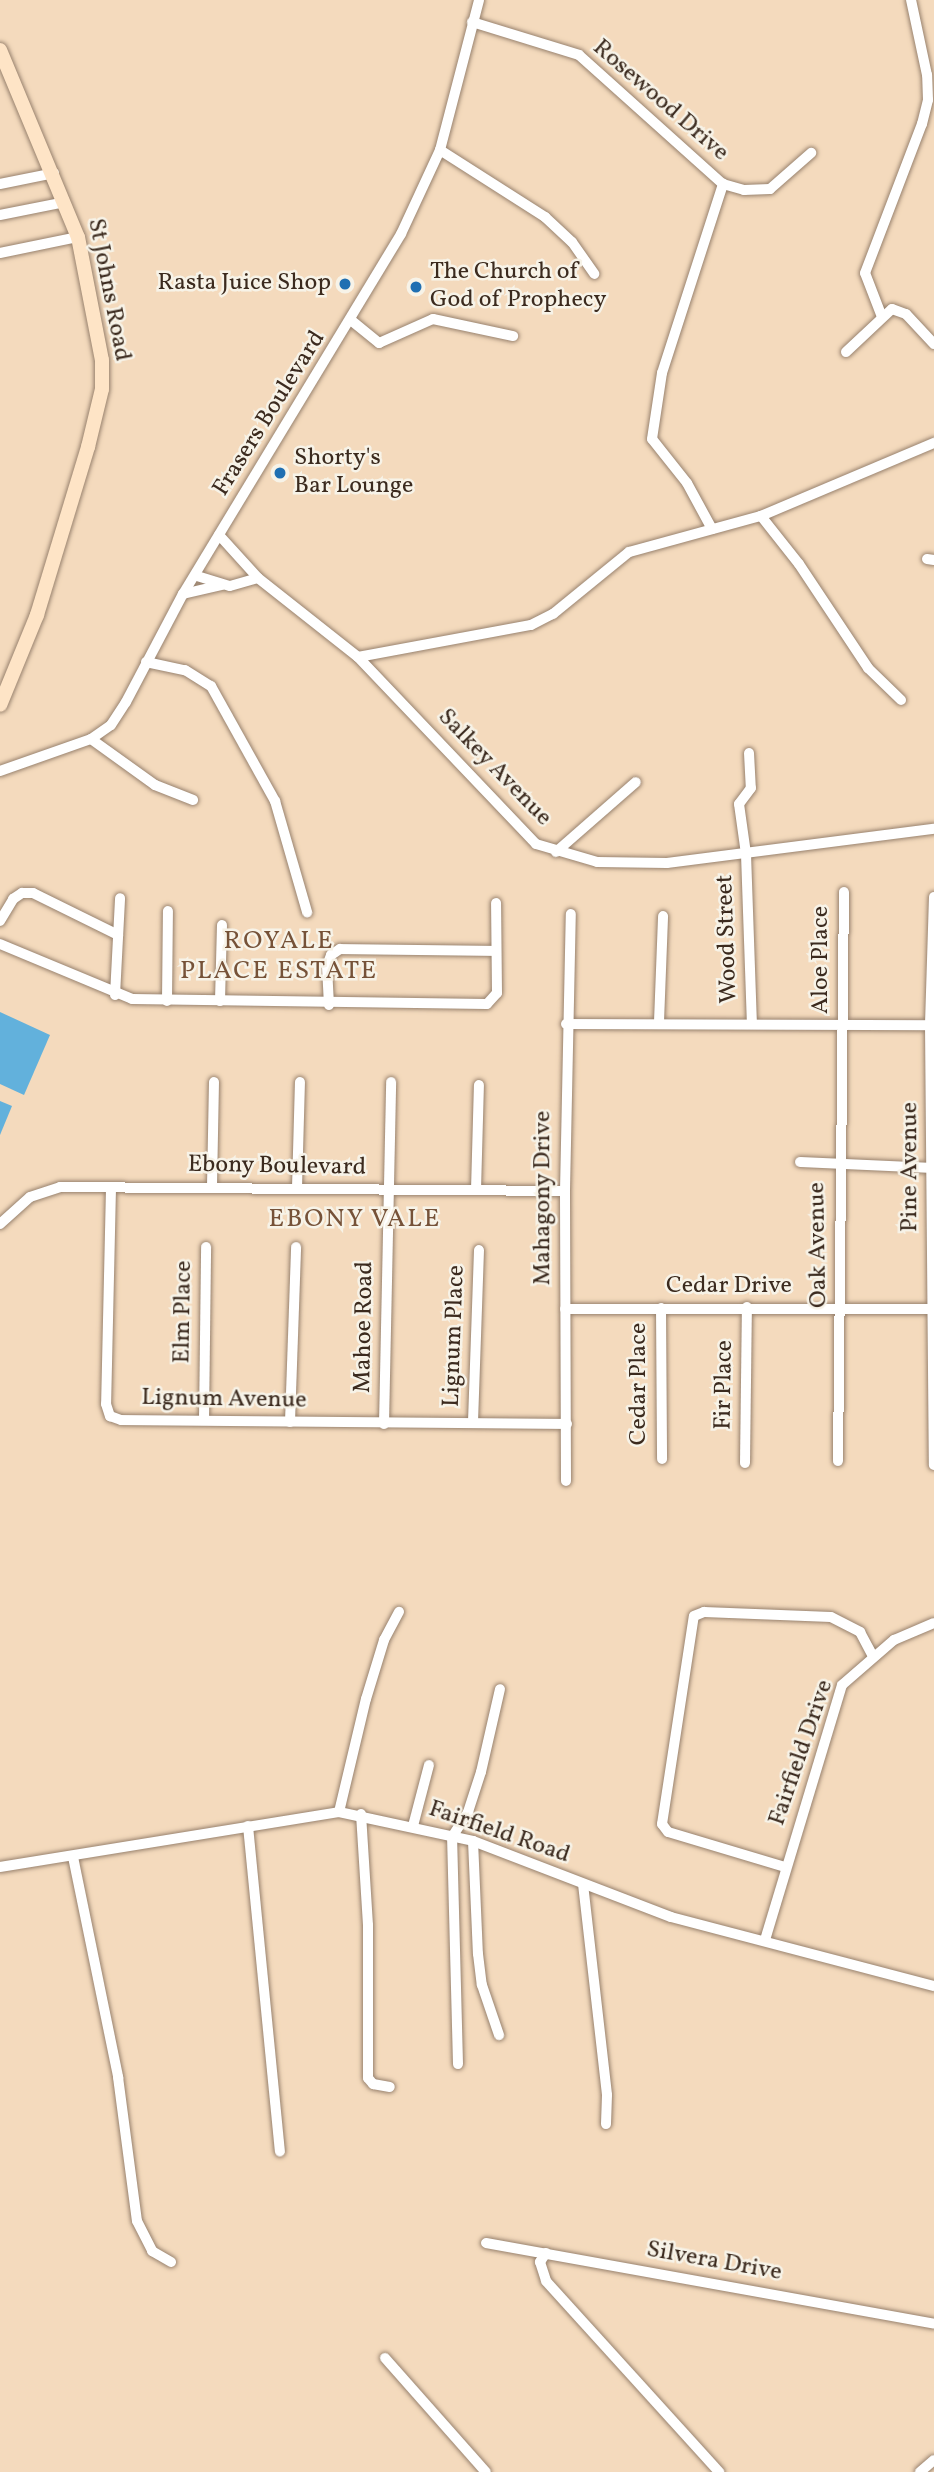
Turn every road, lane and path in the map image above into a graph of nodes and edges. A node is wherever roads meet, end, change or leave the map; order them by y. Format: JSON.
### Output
{"nodes":[{"id":1,"x":479,"y":0,"type":"edge"},
{"id":2,"x":911,"y":0,"type":"edge"},
{"id":3,"x":472,"y":22,"type":"junction"},
{"id":4,"x":0,"y":50,"type":"edge"},
{"id":5,"x":440,"y":149,"type":"junction"},
{"id":6,"x":811,"y":153,"type":"dead end"},
{"id":7,"x":54,"y":173,"type":"junction"},
{"id":8,"x":0,"y":184,"type":"edge"},
{"id":9,"x":723,"y":184,"type":"junction"},
{"id":10,"x":65,"y":202,"type":"junction"},
{"id":11,"x":0,"y":215,"type":"edge"},
{"id":12,"x":78,"y":237,"type":"junction"},
{"id":13,"x":0,"y":253,"type":"edge"},
{"id":14,"x":594,"y":274,"type":"dead end"},
{"id":15,"x":882,"y":317,"type":"junction"},
{"id":16,"x":352,"y":321,"type":"junction"},
{"id":17,"x":513,"y":336,"type":"dead end"},
{"id":18,"x":934,"y":344,"type":"edge"},
{"id":19,"x":846,"y":352,"type":"dead end"},
{"id":20,"x":934,"y":443,"type":"edge"},
{"id":21,"x":761,"y":516,"type":"junction"},
{"id":22,"x":712,"y":529,"type":"junction"},
{"id":23,"x":219,"y":534,"type":"junction"},
{"id":24,"x":197,"y":576,"type":"junction"},
{"id":25,"x":258,"y":578,"type":"junction"},
{"id":26,"x":222,"y":585,"type":"junction"},
{"id":27,"x":183,"y":594,"type":"junction"},
{"id":28,"x":358,"y":657,"type":"junction"},
{"id":29,"x":146,"y":662,"type":"junction"},
{"id":30,"x":901,"y":700,"type":"dead end"},
{"id":31,"x":0,"y":705,"type":"edge"},
{"id":32,"x":91,"y":739,"type":"junction"},
{"id":33,"x":749,"y":753,"type":"dead end"},
{"id":34,"x":0,"y":771,"type":"edge"},
{"id":35,"x":636,"y":782,"type":"dead end"},
{"id":36,"x":193,"y":800,"type":"dead end"},
{"id":37,"x":934,"y":829,"type":"edge"},
{"id":38,"x":556,"y":852,"type":"junction"},
{"id":39,"x":746,"y":854,"type":"junction"},
{"id":40,"x":844,"y":892,"type":"dead end"},
{"id":41,"x":934,"y":897,"type":"edge"},
{"id":42,"x":120,"y":898,"type":"dead end"},
{"id":43,"x":496,"y":903,"type":"dead end"},
{"id":44,"x":168,"y":911,"type":"dead end"},
{"id":45,"x":307,"y":912,"type":"dead end"},
{"id":46,"x":571,"y":914,"type":"dead end"},
{"id":47,"x":663,"y":916,"type":"dead end"},
{"id":48,"x":0,"y":921,"type":"edge"},
{"id":49,"x":222,"y":925,"type":"dead end"},
{"id":50,"x":118,"y":935,"type":"junction"},
{"id":51,"x":0,"y":944,"type":"edge"},
{"id":52,"x":496,"y":951,"type":"junction"},
{"id":53,"x":115,"y":995,"type":"junction"},
{"id":54,"x":167,"y":1001,"type":"junction"},
{"id":55,"x":220,"y":1001,"type":"junction"},
{"id":56,"x":329,"y":1005,"type":"junction"},
{"id":57,"x":659,"y":1022,"type":"junction"},
{"id":58,"x":752,"y":1023,"type":"junction"},
{"id":59,"x":566,"y":1024,"type":"junction"},
{"id":60,"x":932,"y":1025,"type":"edge"},
{"id":61,"x":843,"y":1027,"type":"junction"},
{"id":62,"x":214,"y":1082,"type":"dead end"},
{"id":63,"x":300,"y":1082,"type":"dead end"},
{"id":64,"x":391,"y":1082,"type":"dead end"},
{"id":65,"x":478,"y":1085,"type":"dead end"},
{"id":66,"x":800,"y":1162,"type":"dead end"},
{"id":67,"x":839,"y":1163,"type":"junction"},
{"id":68,"x":934,"y":1168,"type":"edge"},
{"id":69,"x":212,"y":1186,"type":"junction"},
{"id":70,"x":111,"y":1188,"type":"junction"},
{"id":71,"x":296,"y":1188,"type":"junction"},
{"id":72,"x":389,"y":1190,"type":"junction"},
{"id":73,"x":476,"y":1190,"type":"junction"},
{"id":74,"x":565,"y":1191,"type":"junction"},
{"id":75,"x":0,"y":1224,"type":"edge"},
{"id":76,"x":206,"y":1247,"type":"dead end"},
{"id":77,"x":296,"y":1247,"type":"dead end"},
{"id":78,"x":479,"y":1250,"type":"dead end"},
{"id":79,"x":747,"y":1307,"type":"junction"},
{"id":80,"x":661,"y":1308,"type":"junction"},
{"id":81,"x":841,"y":1308,"type":"junction"},
{"id":82,"x":565,"y":1309,"type":"junction"},
{"id":83,"x":933,"y":1309,"type":"edge"},
{"id":84,"x":204,"y":1420,"type":"junction"},
{"id":85,"x":290,"y":1422,"type":"junction"},
{"id":86,"x":473,"y":1422,"type":"junction"},
{"id":87,"x":384,"y":1424,"type":"junction"},
{"id":88,"x":567,"y":1424,"type":"junction"},
{"id":89,"x":662,"y":1459,"type":"dead end"},
{"id":90,"x":838,"y":1461,"type":"dead end"},
{"id":91,"x":745,"y":1464,"type":"dead end"},
{"id":92,"x":934,"y":1465,"type":"edge"},
{"id":93,"x":566,"y":1481,"type":"dead end"},
{"id":94,"x":399,"y":1612,"type":"dead end"},
{"id":95,"x":934,"y":1623,"type":"edge"},
{"id":96,"x":872,"y":1655,"type":"junction"},
{"id":97,"x":500,"y":1689,"type":"dead end"},
{"id":98,"x":429,"y":1765,"type":"dead end"},
{"id":99,"x":339,"y":1812,"type":"junction"},
{"id":100,"x":361,"y":1814,"type":"junction"},
{"id":101,"x":248,"y":1826,"type":"junction"},
{"id":102,"x":413,"y":1826,"type":"junction"},
{"id":103,"x":452,"y":1837,"type":"junction"},
{"id":104,"x":473,"y":1842,"type":"junction"},
{"id":105,"x":73,"y":1857,"type":"junction"},
{"id":106,"x":0,"y":1867,"type":"edge"},
{"id":107,"x":785,"y":1867,"type":"junction"},
{"id":108,"x":583,"y":1884,"type":"junction"},
{"id":109,"x":765,"y":1940,"type":"junction"},
{"id":110,"x":934,"y":1986,"type":"edge"},
{"id":111,"x":499,"y":2035,"type":"dead end"},
{"id":112,"x":458,"y":2064,"type":"dead end"},
{"id":113,"x":390,"y":2087,"type":"dead end"},
{"id":114,"x":606,"y":2124,"type":"dead end"},
{"id":115,"x":280,"y":2151,"type":"dead end"},
{"id":116,"x":486,"y":2243,"type":"dead end"},
{"id":117,"x":546,"y":2253,"type":"junction"},
{"id":118,"x":171,"y":2262,"type":"dead end"},
{"id":119,"x":934,"y":2324,"type":"edge"},
{"id":120,"x":385,"y":2358,"type":"dead end"},
{"id":121,"x":934,"y":2460,"type":"edge"},
{"id":122,"x":486,"y":2472,"type":"edge"},
{"id":123,"x":719,"y":2472,"type":"edge"},
{"id":124,"x":920,"y":2472,"type":"edge"}],
"edges":[{"from":1,"to":3,"type":"street","name":"Frasers Boulevard"},
{"from":2,"to":15,"type":"street"},
{"from":3,"to":5,"type":"street","name":"Frasers Boulevard"},
{"from":3,"to":9,"type":"street","name":"Rosewood Drive"},
{"from":4,"to":7,"type":"main road","name":"St Johns Road"},
{"from":5,"to":14,"type":"street"},
{"from":5,"to":16,"type":"street","name":"Frasers Boulevard"},
{"from":6,"to":9,"type":"street","name":"Rosewood Drive"},
{"from":7,"to":8,"type":"street"},
{"from":7,"to":10,"type":"main road","name":"St Johns Road"},
{"from":9,"to":22,"type":"street"},
{"from":10,"to":11,"type":"street"},
{"from":10,"to":12,"type":"main road","name":"St Johns Road"},
{"from":12,"to":13,"type":"street"},
{"from":12,"to":31,"type":"main road","name":"St Johns Road"},
{"from":15,"to":18,"type":"street"},
{"from":15,"to":19,"type":"street"},
{"from":16,"to":17,"type":"street"},
{"from":16,"to":23,"type":"street","name":"Frasers Boulevard"},
{"from":20,"to":21,"type":"street"},
{"from":21,"to":22,"type":"street"},
{"from":21,"to":30,"type":"street"},
{"from":22,"to":28,"type":"street"},
{"from":23,"to":24,"type":"street","name":"Frasers Boulevard"},
{"from":23,"to":25,"type":"street","name":"Salkey Avenue"},
{"from":24,"to":26,"type":"street"},
{"from":24,"to":27,"type":"street","name":"Frasers Boulevard"},
{"from":25,"to":26,"type":"street"},
{"from":25,"to":28,"type":"street","name":"Salkey Avenue"},
{"from":26,"to":27,"type":"street"},
{"from":27,"to":29,"type":"street","name":"Frasers Boulevard"},
{"from":28,"to":38,"type":"street","name":"Salkey Avenue"},
{"from":29,"to":32,"type":"street","name":"Frasers Boulevard"},
{"from":29,"to":45,"type":"street"},
{"from":32,"to":34,"type":"street","name":"Frasers Boulevard"},
{"from":32,"to":36,"type":"street"},
{"from":33,"to":39,"type":"street","name":"Wood Street"},
{"from":35,"to":38,"type":"street"},
{"from":37,"to":39,"type":"street","name":"Salkey Avenue"},
{"from":38,"to":39,"type":"street","name":"Salkey Avenue"},
{"from":39,"to":58,"type":"street","name":"Wood Street"},
{"from":40,"to":61,"type":"street","name":"Aloe Place"},
{"from":41,"to":60,"type":"street","name":"Pine Avenue"},
{"from":42,"to":50,"type":"street"},
{"from":43,"to":52,"type":"street"},
{"from":44,"to":54,"type":"street"},
{"from":46,"to":59,"type":"street","name":"Mahagony Drive"},
{"from":47,"to":57,"type":"street"},
{"from":48,"to":50,"type":"street"},
{"from":49,"to":55,"type":"street"},
{"from":50,"to":53,"type":"street"},
{"from":51,"to":53,"type":"street"},
{"from":52,"to":56,"type":"street"},
{"from":52,"to":56,"type":"street"},
{"from":53,"to":54,"type":"street"},
{"from":54,"to":55,"type":"street"},
{"from":55,"to":56,"type":"street"},
{"from":57,"to":58,"type":"street"},
{"from":57,"to":59,"type":"street"},
{"from":58,"to":61,"type":"street"},
{"from":59,"to":74,"type":"street","name":"Mahagony Drive"},
{"from":60,"to":61,"type":"street"},
{"from":60,"to":68,"type":"street","name":"Pine Avenue"},
{"from":61,"to":67,"type":"street","name":"Oak Avenue"},
{"from":62,"to":69,"type":"street"},
{"from":63,"to":71,"type":"street"},
{"from":64,"to":72,"type":"street","name":"Mahoe Road"},
{"from":65,"to":73,"type":"street"},
{"from":66,"to":67,"type":"street"},
{"from":67,"to":68,"type":"street"},
{"from":67,"to":81,"type":"street","name":"Oak Avenue"},
{"from":68,"to":83,"type":"street","name":"Pine Avenue"},
{"from":69,"to":70,"type":"street","name":"Ebony Boulevard"},
{"from":69,"to":71,"type":"street","name":"Ebony Boulevard"},
{"from":70,"to":75,"type":"street","name":"Ebony Boulevard"},
{"from":70,"to":84,"type":"street","name":"Lignum Avenue"},
{"from":71,"to":72,"type":"street","name":"Ebony Boulevard"},
{"from":72,"to":73,"type":"street","name":"Ebony Boulevard"},
{"from":72,"to":87,"type":"street","name":"Mahoe Road"},
{"from":73,"to":74,"type":"street","name":"Ebony Boulevard"},
{"from":74,"to":82,"type":"street","name":"Mahagony Drive"},
{"from":76,"to":84,"type":"street","name":"Elm Place"},
{"from":77,"to":85,"type":"street"},
{"from":78,"to":86,"type":"street","name":"Lignum Place"},
{"from":79,"to":80,"type":"street","name":"Cedar Drive"},
{"from":79,"to":81,"type":"street","name":"Cedar Drive"},
{"from":79,"to":91,"type":"street","name":"Fir Place"},
{"from":80,"to":82,"type":"street","name":"Cedar Drive"},
{"from":80,"to":89,"type":"street","name":"Cedar Place"},
{"from":81,"to":83,"type":"street","name":"Cedar Drive"},
{"from":81,"to":90,"type":"street","name":"Oak Avenue"},
{"from":82,"to":88,"type":"street","name":"Mahagony Drive"},
{"from":83,"to":92,"type":"street","name":"Pine Avenue"},
{"from":84,"to":85,"type":"street","name":"Lignum Avenue"},
{"from":85,"to":87,"type":"street","name":"Lignum Avenue"},
{"from":86,"to":87,"type":"street","name":"Lignum Avenue"},
{"from":86,"to":88,"type":"street","name":"Lignum Avenue"},
{"from":88,"to":93,"type":"street","name":"Mahagony Drive"},
{"from":94,"to":99,"type":"street"},
{"from":95,"to":96,"type":"street","name":"Fairfield Drive"},
{"from":96,"to":107,"type":"street","name":"Fairfield Drive"},
{"from":96,"to":107,"type":"street"},
{"from":97,"to":103,"type":"street"},
{"from":98,"to":102,"type":"street"},
{"from":99,"to":100,"type":"street","name":"Fairfield Road"},
{"from":99,"to":101,"type":"street","name":"Fairfield Road"},
{"from":100,"to":102,"type":"street","name":"Fairfield Road"},
{"from":100,"to":113,"type":"street"},
{"from":101,"to":105,"type":"street","name":"Fairfield Road"},
{"from":101,"to":115,"type":"street"},
{"from":102,"to":103,"type":"street","name":"Fairfield Road"},
{"from":103,"to":104,"type":"street","name":"Fairfield Road"},
{"from":103,"to":112,"type":"street"},
{"from":104,"to":108,"type":"street","name":"Fairfield Road"},
{"from":104,"to":111,"type":"street"},
{"from":105,"to":106,"type":"street","name":"Fairfield Road"},
{"from":105,"to":118,"type":"street"},
{"from":107,"to":109,"type":"street","name":"Fairfield Drive"},
{"from":108,"to":109,"type":"street","name":"Fairfield Road"},
{"from":108,"to":114,"type":"street"},
{"from":109,"to":110,"type":"street","name":"Fairfield Road"},
{"from":116,"to":117,"type":"street","name":"Silvera Drive"},
{"from":117,"to":119,"type":"street","name":"Silvera Drive"},
{"from":117,"to":123,"type":"street"},
{"from":120,"to":122,"type":"street"},
{"from":121,"to":124,"type":"street"}]}
